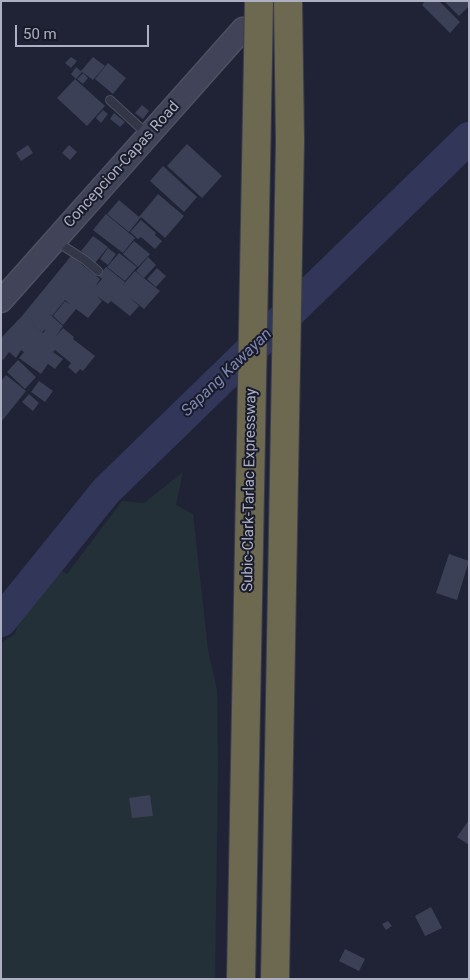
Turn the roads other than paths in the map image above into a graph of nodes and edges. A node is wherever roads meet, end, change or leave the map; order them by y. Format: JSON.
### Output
{"nodes":[{"id":1,"x":259,"y":1,"type":"edge"},
{"id":2,"x":288,"y":1,"type":"edge"},
{"id":3,"x":244,"y":29,"type":"dead end"},
{"id":4,"x":110,"y":100,"type":"dead end"},
{"id":5,"x":149,"y":136,"type":"junction"},
{"id":6,"x":55,"y":240,"type":"junction"},
{"id":7,"x":98,"y":271,"type":"dead end"},
{"id":8,"x":1,"y":301,"type":"edge"},
{"id":9,"x":241,"y":979,"type":"edge"},
{"id":10,"x":275,"y":979,"type":"edge"}],
"edges":[{"from":1,"to":9,"type":"highway","name":"Subic-Clark-Tarlac Expressway","bridge":true},
{"from":2,"to":10,"type":"highway"},
{"from":3,"to":5,"type":"main road","name":"Concepcion-Capas Road"},
{"from":4,"to":5,"type":"lane"},
{"from":5,"to":6,"type":"main road","name":"Concepcion-Capas Road"},
{"from":6,"to":7,"type":"lane"},
{"from":6,"to":8,"type":"main road","name":"Concepcion-Capas Road"}]}
